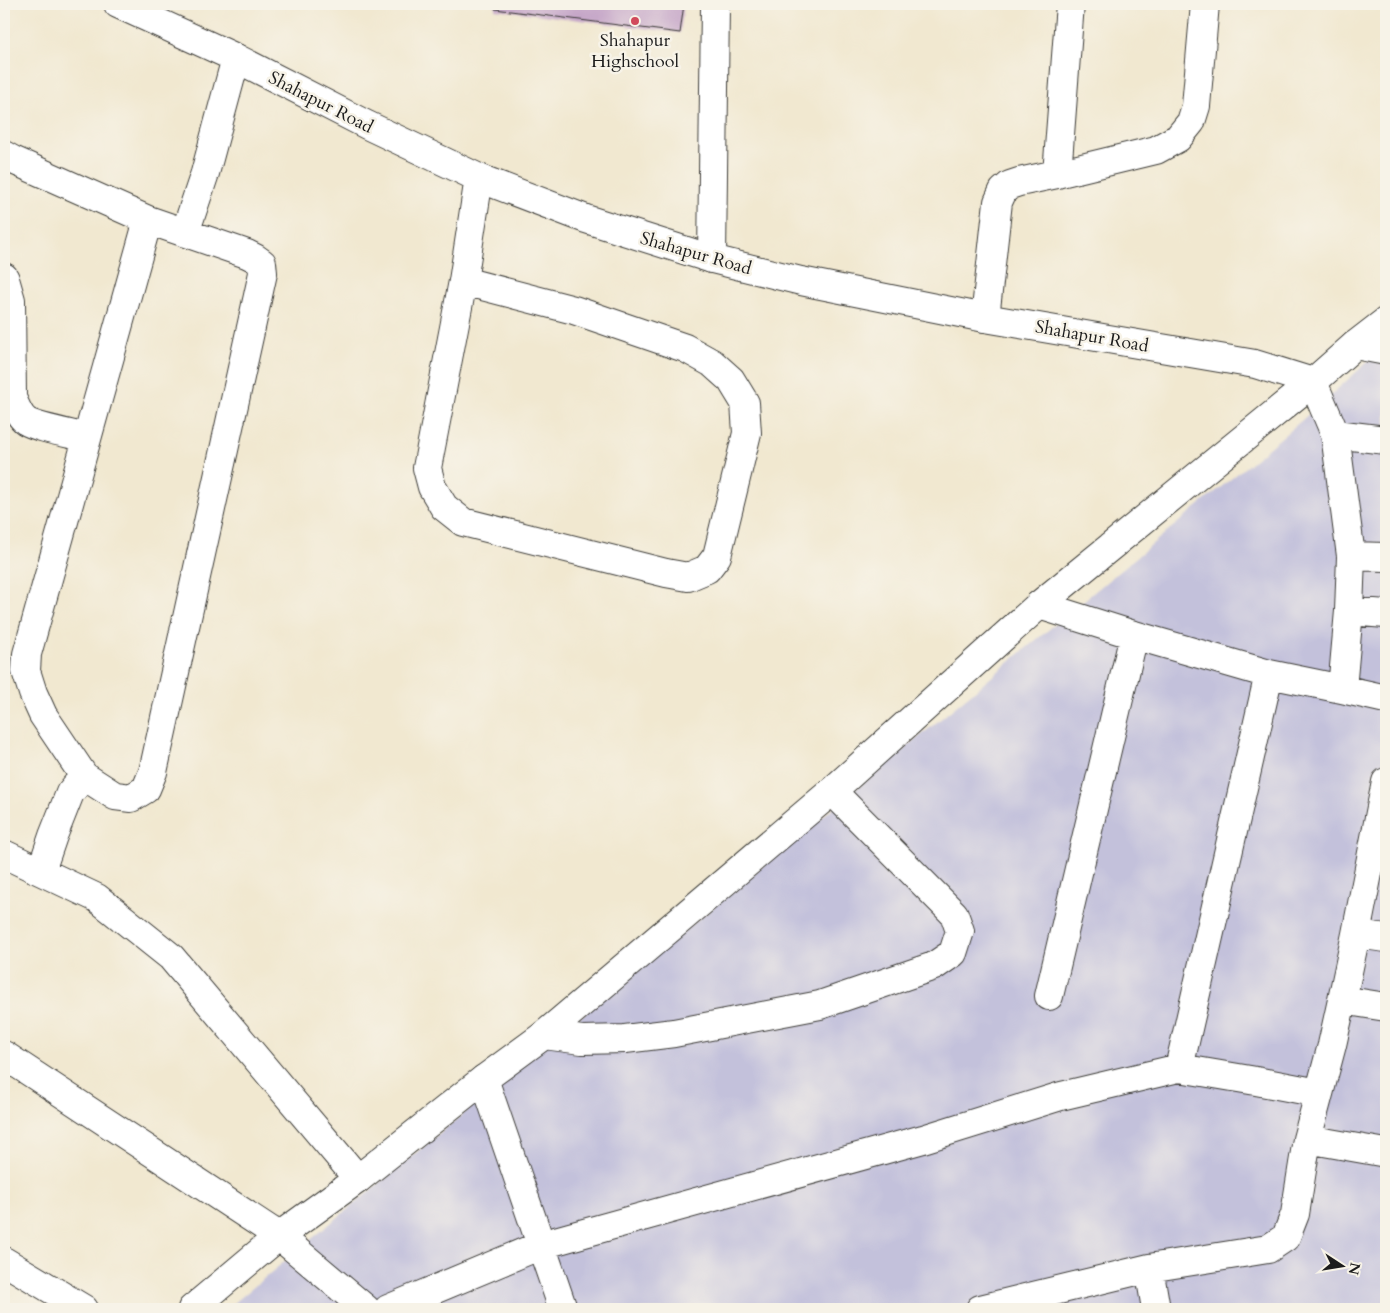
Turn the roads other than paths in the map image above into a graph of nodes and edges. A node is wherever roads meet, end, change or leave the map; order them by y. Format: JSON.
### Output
{"nodes":[{"id":1,"x":118,"y":4,"type":"edge"},
{"id":2,"x":715,"y":4,"type":"edge"},
{"id":3,"x":1070,"y":4,"type":"edge"},
{"id":4,"x":1205,"y":4,"type":"edge"},
{"id":5,"x":236,"y":58,"type":"junction"},
{"id":6,"x":4,"y":155,"type":"edge"},
{"id":7,"x":1057,"y":174,"type":"junction"},
{"id":8,"x":479,"y":178,"type":"junction"},
{"id":9,"x":148,"y":220,"type":"junction"},
{"id":10,"x":185,"y":233,"type":"junction"},
{"id":11,"x":712,"y":259,"type":"junction"},
{"id":12,"x":4,"y":277,"type":"edge"},
{"id":13,"x":463,"y":281,"type":"junction"},
{"id":14,"x":985,"y":318,"type":"junction"},
{"id":15,"x":1386,"y":321,"type":"edge"},
{"id":16,"x":1355,"y":345,"type":"junction"},
{"id":17,"x":1386,"y":351,"type":"edge"},
{"id":18,"x":1313,"y":382,"type":"junction"},
{"id":19,"x":1335,"y":434,"type":"junction"},
{"id":20,"x":87,"y":438,"type":"junction"},
{"id":21,"x":1386,"y":440,"type":"edge"},
{"id":22,"x":1350,"y":556,"type":"junction"},
{"id":23,"x":1386,"y":557,"type":"edge"},
{"id":24,"x":1039,"y":605,"type":"junction"},
{"id":25,"x":1349,"y":611,"type":"junction"},
{"id":26,"x":1386,"y":614,"type":"edge"},
{"id":27,"x":1134,"y":635,"type":"junction"},
{"id":28,"x":15,"y":671,"type":"edge"},
{"id":29,"x":1269,"y":674,"type":"junction"},
{"id":30,"x":1342,"y":689,"type":"junction"},
{"id":31,"x":1386,"y":699,"type":"edge"},
{"id":32,"x":84,"y":776,"type":"junction"},
{"id":33,"x":1386,"y":782,"type":"edge"},
{"id":34,"x":832,"y":792,"type":"junction"},
{"id":35,"x":4,"y":854,"type":"edge"},
{"id":36,"x":41,"y":871,"type":"junction"},
{"id":37,"x":1356,"y":934,"type":"junction"},
{"id":38,"x":1386,"y":938,"type":"edge"},
{"id":39,"x":1049,"y":996,"type":"dead end"},
{"id":40,"x":1342,"y":1000,"type":"junction"},
{"id":41,"x":1386,"y":1007,"type":"edge"},
{"id":42,"x":544,"y":1035,"type":"junction"},
{"id":43,"x":4,"y":1055,"type":"edge"},
{"id":44,"x":1179,"y":1068,"type":"junction"},
{"id":45,"x":484,"y":1078,"type":"junction"},
{"id":46,"x":1319,"y":1093,"type":"junction"},
{"id":47,"x":1308,"y":1139,"type":"junction"},
{"id":48,"x":1386,"y":1153,"type":"edge"},
{"id":49,"x":358,"y":1179,"type":"junction"},
{"id":50,"x":279,"y":1236,"type":"junction"},
{"id":51,"x":541,"y":1245,"type":"junction"},
{"id":52,"x":4,"y":1261,"type":"edge"},
{"id":53,"x":1149,"y":1268,"type":"junction"},
{"id":54,"x":84,"y":1309,"type":"edge"},
{"id":55,"x":192,"y":1309,"type":"edge"},
{"id":56,"x":366,"y":1309,"type":"edge"},
{"id":57,"x":388,"y":1309,"type":"edge"},
{"id":58,"x":563,"y":1309,"type":"edge"},
{"id":59,"x":980,"y":1309,"type":"edge"},
{"id":60,"x":1156,"y":1309,"type":"edge"}],
"edges":[{"from":1,"to":5,"type":"street","name":"Shahapur Road"},
{"from":2,"to":11,"type":"street"},
{"from":3,"to":7,"type":"street"},
{"from":4,"to":7,"type":"street"},
{"from":5,"to":8,"type":"street","name":"Shahapur Road"},
{"from":5,"to":10,"type":"street"},
{"from":6,"to":9,"type":"street"},
{"from":7,"to":14,"type":"street"},
{"from":8,"to":11,"type":"street","name":"Shahapur Road"},
{"from":8,"to":13,"type":"street"},
{"from":9,"to":10,"type":"street"},
{"from":9,"to":20,"type":"street"},
{"from":10,"to":32,"type":"street"},
{"from":11,"to":14,"type":"street","name":"Shahapur Road"},
{"from":12,"to":20,"type":"street"},
{"from":13,"to":13,"type":"street"},
{"from":14,"to":18,"type":"street","name":"Shahapur Road"},
{"from":15,"to":16,"type":"street"},
{"from":16,"to":17,"type":"street"},
{"from":16,"to":18,"type":"street"},
{"from":18,"to":19,"type":"street"},
{"from":18,"to":24,"type":"street"},
{"from":19,"to":21,"type":"street"},
{"from":19,"to":22,"type":"street"},
{"from":20,"to":28,"type":"street"},
{"from":22,"to":23,"type":"street"},
{"from":22,"to":25,"type":"street"},
{"from":24,"to":27,"type":"street"},
{"from":24,"to":34,"type":"street"},
{"from":25,"to":26,"type":"street"},
{"from":25,"to":30,"type":"street"},
{"from":27,"to":29,"type":"street"},
{"from":27,"to":39,"type":"street"},
{"from":28,"to":32,"type":"street"},
{"from":29,"to":30,"type":"street"},
{"from":29,"to":44,"type":"street"},
{"from":30,"to":31,"type":"street"},
{"from":32,"to":36,"type":"street"},
{"from":33,"to":37,"type":"street"},
{"from":34,"to":42,"type":"street"},
{"from":34,"to":42,"type":"street"},
{"from":35,"to":36,"type":"street"},
{"from":36,"to":49,"type":"street"},
{"from":37,"to":38,"type":"street"},
{"from":37,"to":40,"type":"street"},
{"from":40,"to":41,"type":"street"},
{"from":40,"to":46,"type":"street"},
{"from":42,"to":45,"type":"street"},
{"from":43,"to":50,"type":"street"},
{"from":44,"to":46,"type":"street"},
{"from":44,"to":51,"type":"street"},
{"from":45,"to":49,"type":"street"},
{"from":45,"to":51,"type":"street"},
{"from":46,"to":47,"type":"street"},
{"from":47,"to":48,"type":"street"},
{"from":47,"to":53,"type":"street"},
{"from":49,"to":50,"type":"street"},
{"from":50,"to":55,"type":"street"},
{"from":50,"to":56,"type":"street"},
{"from":51,"to":57,"type":"street"},
{"from":51,"to":58,"type":"street"},
{"from":52,"to":54,"type":"street"},
{"from":53,"to":59,"type":"street"},
{"from":53,"to":60,"type":"street"}]}
